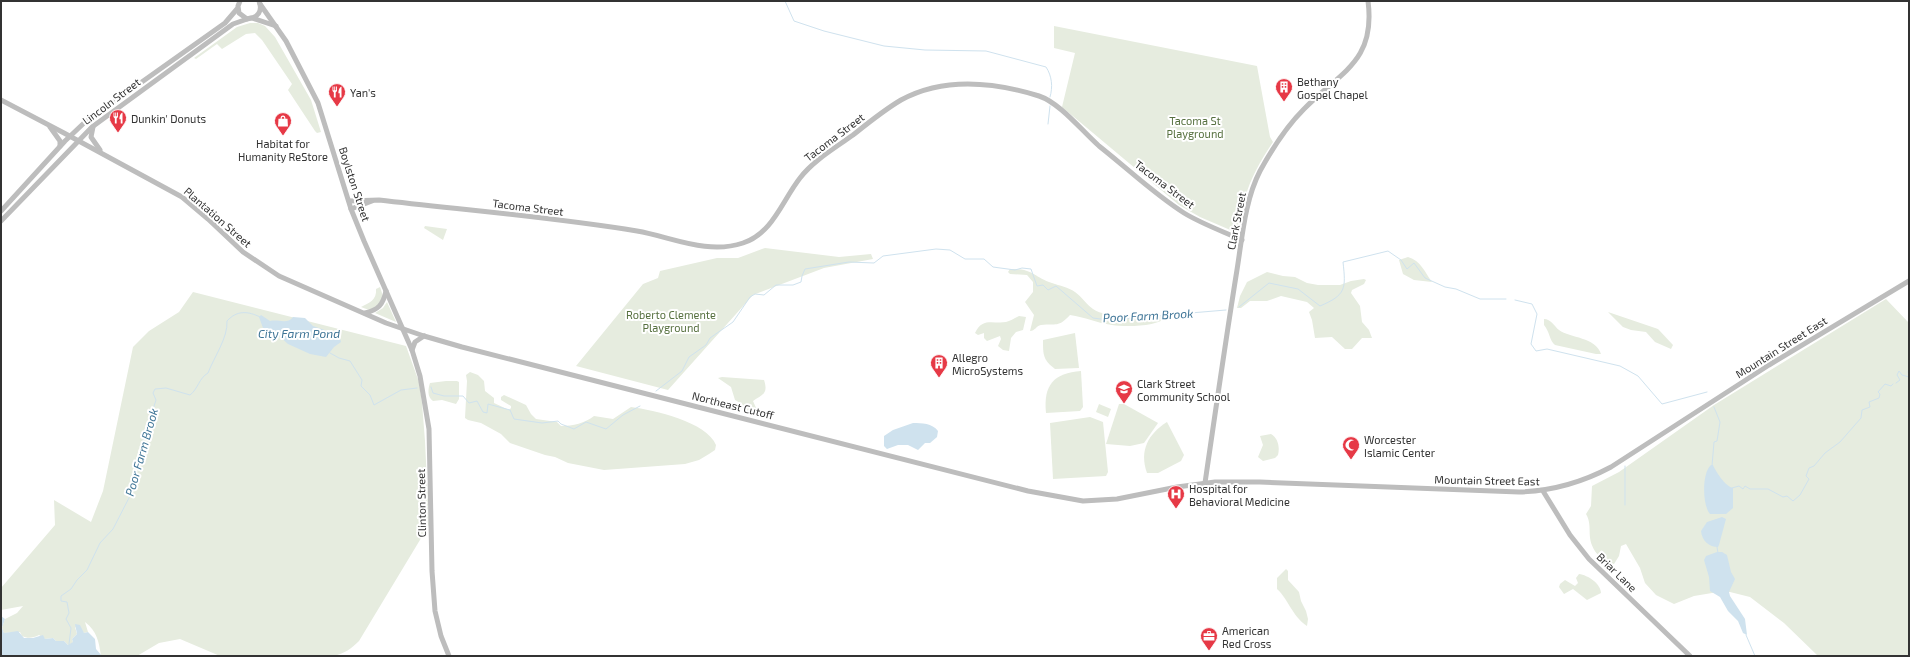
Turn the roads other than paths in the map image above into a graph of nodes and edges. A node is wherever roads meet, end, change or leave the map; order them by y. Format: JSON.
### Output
{"nodes":[{"id":1,"x":240,"y":1,"type":"edge"},
{"id":2,"x":1368,"y":1,"type":"edge"},
{"id":3,"x":259,"y":2,"type":"edge"},
{"id":4,"x":238,"y":9,"type":"junction"},
{"id":5,"x":251,"y":18,"type":"junction"},
{"id":6,"x":277,"y":26,"type":"junction"},
{"id":7,"x":183,"y":52,"type":"junction"},
{"id":8,"x":187,"y":57,"type":"junction"},
{"id":9,"x":167,"y":63,"type":"junction"},
{"id":10,"x":171,"y":68,"type":"junction"},
{"id":11,"x":1,"y":100,"type":"edge"},
{"id":12,"x":48,"y":124,"type":"junction"},
{"id":13,"x":93,"y":126,"type":"junction"},
{"id":14,"x":70,"y":136,"type":"junction"},
{"id":15,"x":78,"y":140,"type":"junction"},
{"id":16,"x":60,"y":146,"type":"junction"},
{"id":17,"x":101,"y":152,"type":"junction"},
{"id":18,"x":349,"y":201,"type":"junction"},
{"id":19,"x":372,"y":201,"type":"junction"},
{"id":20,"x":352,"y":209,"type":"junction"},
{"id":21,"x":1,"y":211,"type":"edge"},
{"id":22,"x":1,"y":221,"type":"edge"},
{"id":23,"x":1242,"y":240,"type":"junction"},
{"id":24,"x":1909,"y":281,"type":"edge"},
{"id":25,"x":386,"y":291,"type":"junction"},
{"id":26,"x":365,"y":313,"type":"junction"},
{"id":27,"x":403,"y":329,"type":"junction"},
{"id":28,"x":424,"y":336,"type":"junction"},
{"id":29,"x":412,"y":350,"type":"junction"},
{"id":30,"x":1205,"y":483,"type":"junction"},
{"id":31,"x":1543,"y":491,"type":"junction"},
{"id":32,"x":1057,"y":498,"type":"joint"},
{"id":33,"x":449,"y":656,"type":"edge"},
{"id":34,"x":1690,"y":656,"type":"edge"}],
"edges":[{"from":1,"to":4,"type":"main road"},
{"from":2,"to":23,"type":"main road","name":"Clark Street"},
{"from":3,"to":5,"type":"main road"},
{"from":3,"to":6,"type":"main road","name":"Boylston Street"},
{"from":4,"to":5,"type":"main road"},
{"from":4,"to":7,"type":"main road","name":"Lincoln Street"},
{"from":5,"to":6,"type":"main road"},
{"from":5,"to":8,"type":"main road","name":"Lincoln Street"},
{"from":6,"to":18,"type":"main road","name":"Boylston Street"},
{"from":7,"to":8,"type":"main road"},
{"from":7,"to":9,"type":"main road","name":"Lincoln Street"},
{"from":8,"to":10,"type":"main road","name":"Lincoln Street"},
{"from":9,"to":10,"type":"main road"},
{"from":9,"to":14,"type":"main road","name":"Lincoln Street"},
{"from":10,"to":13,"type":"main road","name":"Lincoln Street"},
{"from":11,"to":12,"type":"main road","name":"Plantation Street"},
{"from":12,"to":14,"type":"main road","name":"Plantation Street"},
{"from":12,"to":16,"type":"main road"},
{"from":13,"to":15,"type":"main road","name":"Lincoln Street"},
{"from":13,"to":17,"type":"main road"},
{"from":14,"to":15,"type":"main road","name":"Plantation Street"},
{"from":14,"to":16,"type":"main road","name":"Lincoln Street"},
{"from":15,"to":17,"type":"main road","name":"Plantation Street"},
{"from":15,"to":22,"type":"main road","name":"Lincoln Street"},
{"from":16,"to":21,"type":"main road","name":"Lincoln Street"},
{"from":17,"to":26,"type":"main road","name":"Plantation Street"},
{"from":18,"to":19,"type":"main road","name":"Tacoma Street"},
{"from":18,"to":20,"type":"main road","name":"Boylston Street"},
{"from":19,"to":20,"type":"main road","name":"Tacoma Street"},
{"from":19,"to":23,"type":"main road","name":"Tacoma Street"},
{"from":20,"to":25,"type":"main road","name":"Boylston Street"},
{"from":23,"to":30,"type":"main road","name":"Clark Street"},
{"from":24,"to":31,"type":"main road","name":"Mountain Street East"},
{"from":25,"to":26,"type":"main road"},
{"from":25,"to":27,"type":"main road","name":"Boylston Street"},
{"from":26,"to":27,"type":"main road","name":"Plantation Street"},
{"from":27,"to":28,"type":"main road","name":"Northeast Cutoff"},
{"from":27,"to":29,"type":"main road","name":"Boylston Street"},
{"from":28,"to":29,"type":"main road"},
{"from":28,"to":32,"type":"main road","name":"Northeast Cutoff"},
{"from":29,"to":33,"type":"main road","name":"Clinton Street"},
{"from":30,"to":31,"type":"main road","name":"Mountain Street East"},
{"from":30,"to":32,"type":"main road","name":"Mountain Street East"},
{"from":31,"to":34,"type":"main road","name":"Briar Lane"}]}
